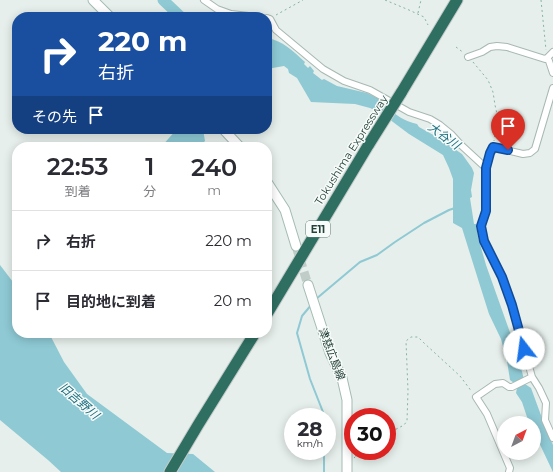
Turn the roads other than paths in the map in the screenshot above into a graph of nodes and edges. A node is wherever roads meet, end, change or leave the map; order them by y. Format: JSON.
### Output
{"nodes":[{"id":1,"x":93,"y":0,"type":"edge"},
{"id":2,"x":204,"y":0,"type":"edge"},
{"id":3,"x":457,"y":0,"type":"edge"},
{"id":4,"x":105,"y":12,"type":"edge"},
{"id":5,"x":225,"y":12,"type":"edge"},
{"id":6,"x":272,"y":24,"type":"edge"},
{"id":7,"x":553,"y":52,"type":"edge"},
{"id":8,"x":468,"y":57,"type":"road end"},
{"id":9,"x":548,"y":58,"type":"junction"},
{"id":10,"x":553,"y":73,"type":"edge"},
{"id":11,"x":553,"y":88,"type":"edge"},
{"id":12,"x":228,"y":134,"type":"edge"},
{"id":13,"x":235,"y":142,"type":"edge"},
{"id":14,"x":486,"y":168,"type":"junction"},
{"id":15,"x":272,"y":190,"type":"edge"},
{"id":16,"x":296,"y":246,"type":"tunnel mouth"},
{"id":17,"x":308,"y":285,"type":"tunnel mouth"},
{"id":18,"x":272,"y":306,"type":"edge"},
{"id":19,"x":252,"y":338,"type":"edge"},
{"id":20,"x":529,"y":378,"type":"junction"},
{"id":21,"x":553,"y":438,"type":"edge"},
{"id":22,"x":170,"y":472,"type":"edge"},
{"id":23,"x":347,"y":472,"type":"edge"},
{"id":24,"x":510,"y":472,"type":"edge"}],
"edges":[{"from":1,"to":4,"type":"main road"},
{"from":2,"to":5,"type":"street"},
{"from":3,"to":18,"type":"highway","name":"Tokushima Expressway","number":"E11","bridge":true},
{"from":6,"to":14,"type":"street"},
{"from":7,"to":9,"type":"street"},
{"from":8,"to":9,"type":"street"},
{"from":9,"to":10,"type":"street"},
{"from":11,"to":14,"type":"street"},
{"from":12,"to":13,"type":"main road"},
{"from":14,"to":20,"type":"street"},
{"from":15,"to":16,"type":"main road"},
{"from":17,"to":23,"type":"main road","name":"津慈広島線"},
{"from":19,"to":22,"type":"highway"},
{"from":20,"to":21,"type":"street"},
{"from":20,"to":24,"type":"street"}]}
